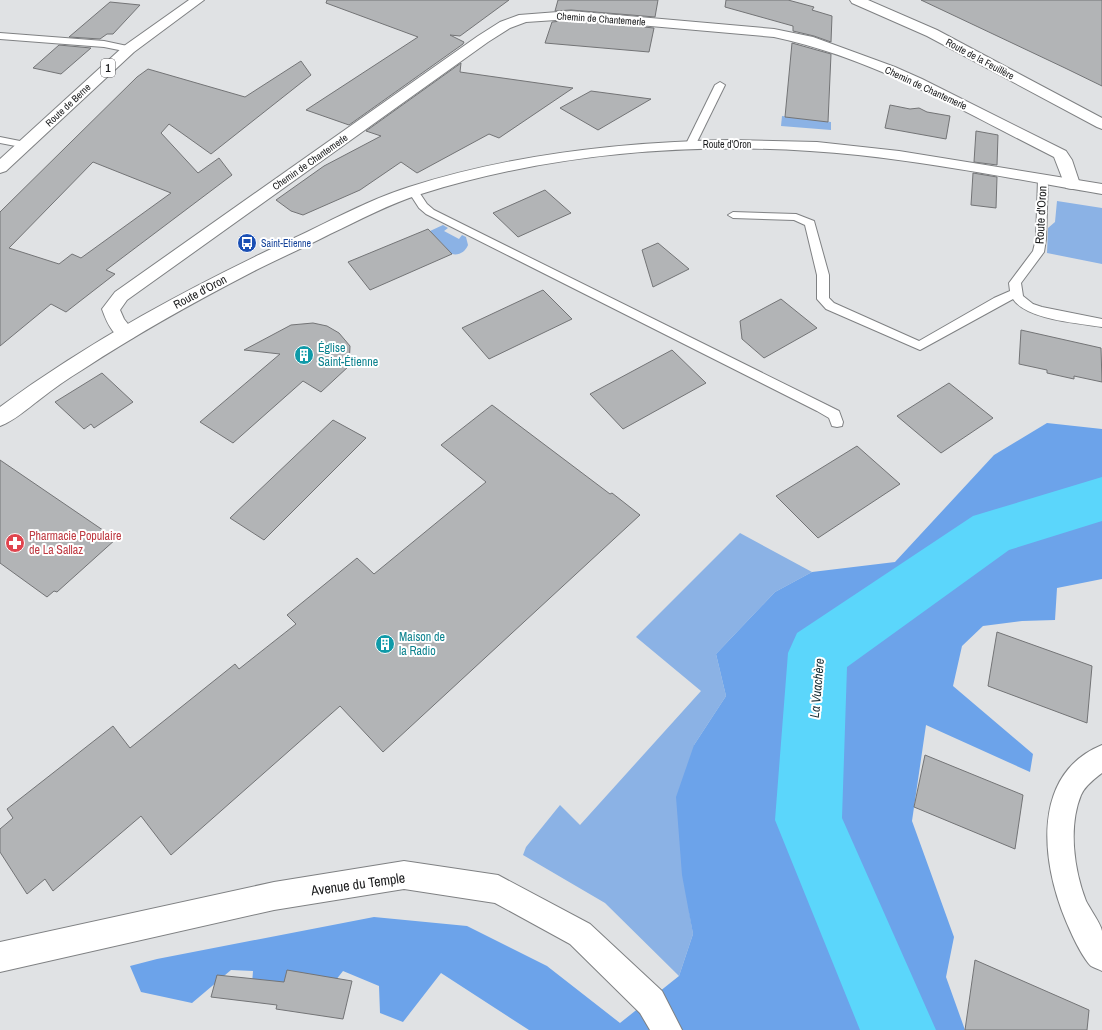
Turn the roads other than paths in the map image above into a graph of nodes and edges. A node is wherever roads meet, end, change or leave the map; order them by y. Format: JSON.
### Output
{"nodes":[{"id":1,"x":196,"y":0,"type":"edge"},
{"id":2,"x":860,"y":1,"type":"edge"},
{"id":3,"x":534,"y":5,"type":"dead end"},
{"id":4,"x":524,"y":18,"type":"junction"},
{"id":5,"x":0,"y":36,"type":"edge"},
{"id":6,"x":129,"y":49,"type":"junction"},
{"id":7,"x":720,"y":85,"type":"dead end"},
{"id":8,"x":1102,"y":124,"type":"edge"},
{"id":9,"x":0,"y":140,"type":"edge"},
{"id":10,"x":691,"y":144,"type":"junction"},
{"id":11,"x":26,"y":145,"type":"junction"},
{"id":12,"x":0,"y":168,"type":"edge"},
{"id":13,"x":1043,"y":179,"type":"junction"},
{"id":14,"x":1072,"y":184,"type":"junction"},
{"id":15,"x":1102,"y":189,"type":"edge"},
{"id":16,"x":413,"y":191,"type":"junction"},
{"id":17,"x":733,"y":215,"type":"dead end"},
{"id":18,"x":1015,"y":293,"type":"junction"},
{"id":19,"x":1102,"y":323,"type":"edge"},
{"id":20,"x":126,"y":332,"type":"junction"},
{"id":21,"x":0,"y":418,"type":"edge"},
{"id":22,"x":837,"y":422,"type":"dead end"},
{"id":23,"x":1102,"y":758,"type":"edge"},
{"id":24,"x":1102,"y":956,"type":"edge"},
{"id":25,"x":0,"y":957,"type":"edge"},
{"id":26,"x":667,"y":1030,"type":"edge"}],
"edges":[{"from":1,"to":6,"type":"street","name":"Route de Berne","number":"1"},
{"from":2,"to":8,"type":"street","name":"Route de la Feuillère"},
{"from":3,"to":4,"type":"street"},
{"from":4,"to":14,"type":"street","name":"Chemin de Chantemerle"},
{"from":4,"to":20,"type":"street","name":"Chemin de Chantemerle"},
{"from":5,"to":6,"type":"lane"},
{"from":6,"to":11,"type":"street","name":"Route de Berne","number":"1"},
{"from":7,"to":10,"type":"lane"},
{"from":9,"to":11,"type":"lane"},
{"from":10,"to":13,"type":"street","name":"Route d'Oron"},
{"from":10,"to":16,"type":"street","name":"Route d'Oron"},
{"from":11,"to":12,"type":"street","name":"Route de Berne","number":"1"},
{"from":13,"to":14,"type":"street","name":"Route d'Oron"},
{"from":13,"to":18,"type":"lane","name":"Route d'Oron"},
{"from":14,"to":15,"type":"street","name":"Route d'Oron"},
{"from":16,"to":20,"type":"street","name":"Route d'Oron"},
{"from":16,"to":22,"type":"lane"},
{"from":17,"to":18,"type":"lane"},
{"from":18,"to":19,"type":"lane"},
{"from":20,"to":21,"type":"street","name":"Route d'Oron"},
{"from":23,"to":24,"type":"street"},
{"from":25,"to":26,"type":"street","name":"Avenue du Temple"}]}
